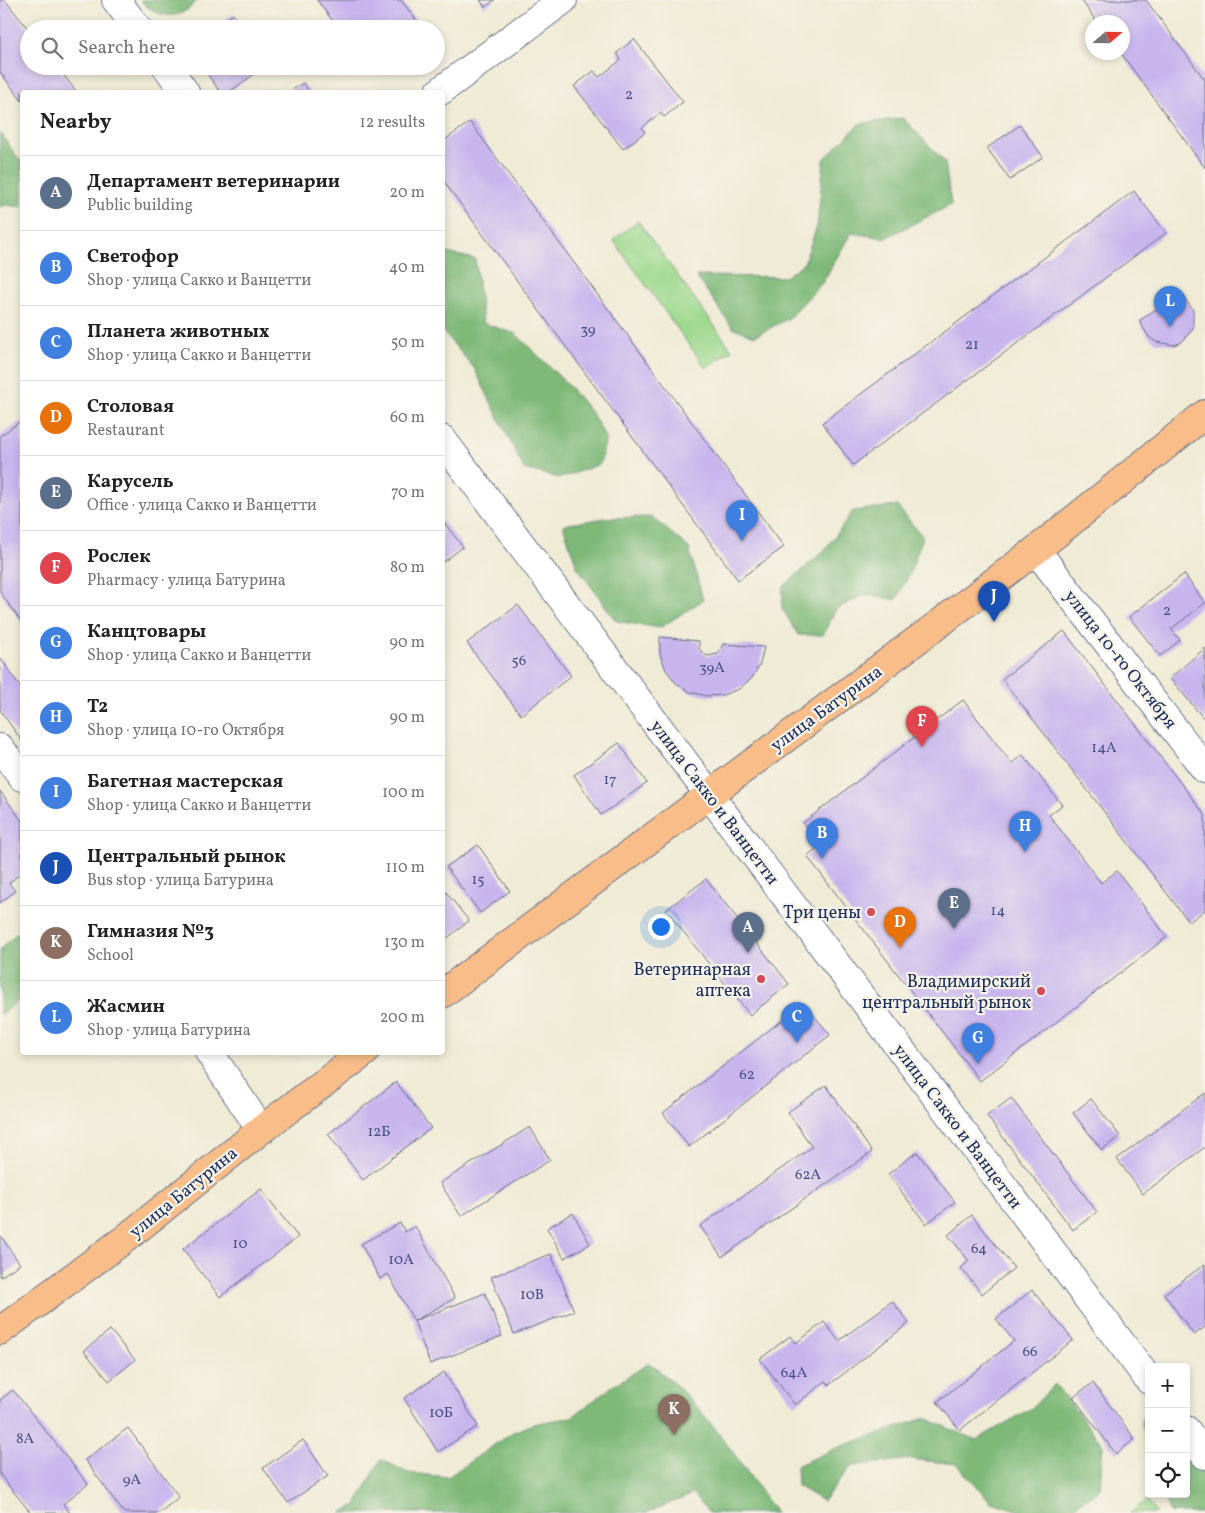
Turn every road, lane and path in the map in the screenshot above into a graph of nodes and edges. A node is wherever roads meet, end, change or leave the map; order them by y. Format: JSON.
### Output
{"nodes":[{"id":1,"x":116,"y":0,"type":"edge"},
{"id":2,"x":563,"y":0,"type":"edge"},
{"id":3,"x":131,"y":20,"type":"edge"},
{"id":4,"x":173,"y":75,"type":"edge"},
{"id":5,"x":184,"y":90,"type":"edge"},
{"id":6,"x":442,"y":90,"type":"edge"},
{"id":7,"x":1205,"y":414,"type":"edge"},
{"id":8,"x":445,"y":443,"type":"edge"},
{"id":9,"x":1036,"y":550,"type":"junction"},
{"id":10,"x":0,"y":748,"type":"edge"},
{"id":11,"x":1205,"y":769,"type":"edge"},
{"id":12,"x":20,"y":774,"type":"edge"},
{"id":13,"x":710,"y":795,"type":"junction"},
{"id":14,"x":445,"y":992,"type":"edge"},
{"id":15,"x":211,"y":1055,"type":"edge"},
{"id":16,"x":361,"y":1055,"type":"edge"},
{"id":17,"x":261,"y":1130,"type":"junction"},
{"id":18,"x":0,"y":1331,"type":"edge"},
{"id":19,"x":1145,"y":1375,"type":"edge"},
{"id":20,"x":1190,"y":1435,"type":"edge"},
{"id":21,"x":1205,"y":1455,"type":"edge"}],
"edges":[{"from":1,"to":3,"type":"street"},
{"from":2,"to":6,"type":"street"},
{"from":4,"to":5,"type":"street"},
{"from":7,"to":9,"type":"main road","name":"улица Батурина"},
{"from":8,"to":13,"type":"street","name":"улица Сакко и Ванцетти"},
{"from":9,"to":11,"type":"street","name":"улица 10-го Октября"},
{"from":9,"to":13,"type":"main road","name":"улица Батурина"},
{"from":10,"to":12,"type":"street"},
{"from":13,"to":14,"type":"main road","name":"улица Батурина"},
{"from":13,"to":19,"type":"street","name":"улица Сакко и Ванцетти"},
{"from":15,"to":17,"type":"street"},
{"from":16,"to":17,"type":"main road","name":"улица Батурина"},
{"from":17,"to":18,"type":"main road","name":"улица Батурина"},
{"from":20,"to":21,"type":"street"}]}
